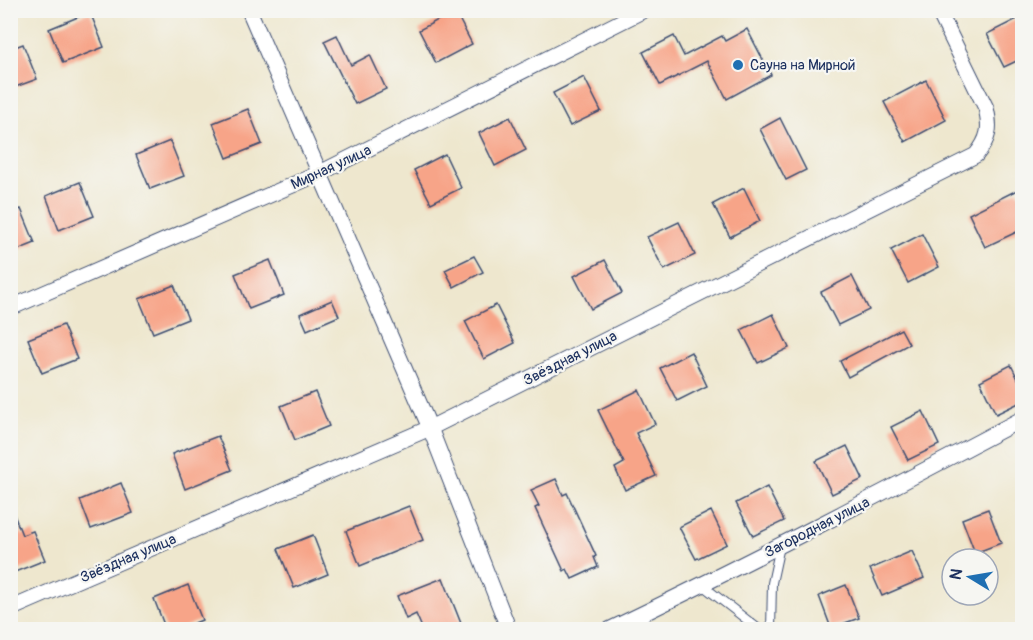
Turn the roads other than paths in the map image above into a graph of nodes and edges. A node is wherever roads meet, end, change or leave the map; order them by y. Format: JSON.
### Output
{"nodes":[{"id":1,"x":249,"y":10,"type":"edge"},
{"id":2,"x":644,"y":10,"type":"edge"},
{"id":3,"x":938,"y":10,"type":"edge"},
{"id":4,"x":320,"y":173,"type":"junction"},
{"id":5,"x":10,"y":308,"type":"edge"},
{"id":6,"x":1023,"y":419,"type":"edge"},
{"id":7,"x":430,"y":428,"type":"junction"},
{"id":8,"x":780,"y":546,"type":"junction"},
{"id":9,"x":702,"y":585,"type":"junction"},
{"id":10,"x":10,"y":609,"type":"edge"},
{"id":11,"x":509,"y":630,"type":"edge"},
{"id":12,"x":609,"y":630,"type":"edge"},
{"id":13,"x":760,"y":630,"type":"edge"},
{"id":14,"x":771,"y":630,"type":"edge"}],
"edges":[{"from":1,"to":4,"type":"street"},
{"from":2,"to":4,"type":"street","name":"Мирная улица"},
{"from":3,"to":7,"type":"street","name":"Звёздная улица"},
{"from":4,"to":5,"type":"street","name":"Мирная улица"},
{"from":4,"to":7,"type":"street"},
{"from":6,"to":8,"type":"street","name":"Загородная улица"},
{"from":7,"to":10,"type":"street","name":"Звёздная улица"},
{"from":7,"to":11,"type":"street"},
{"from":8,"to":9,"type":"street","name":"Загородная улица"},
{"from":8,"to":14,"type":"lane"},
{"from":9,"to":12,"type":"street","name":"Загородная улица"},
{"from":9,"to":13,"type":"lane"}]}
